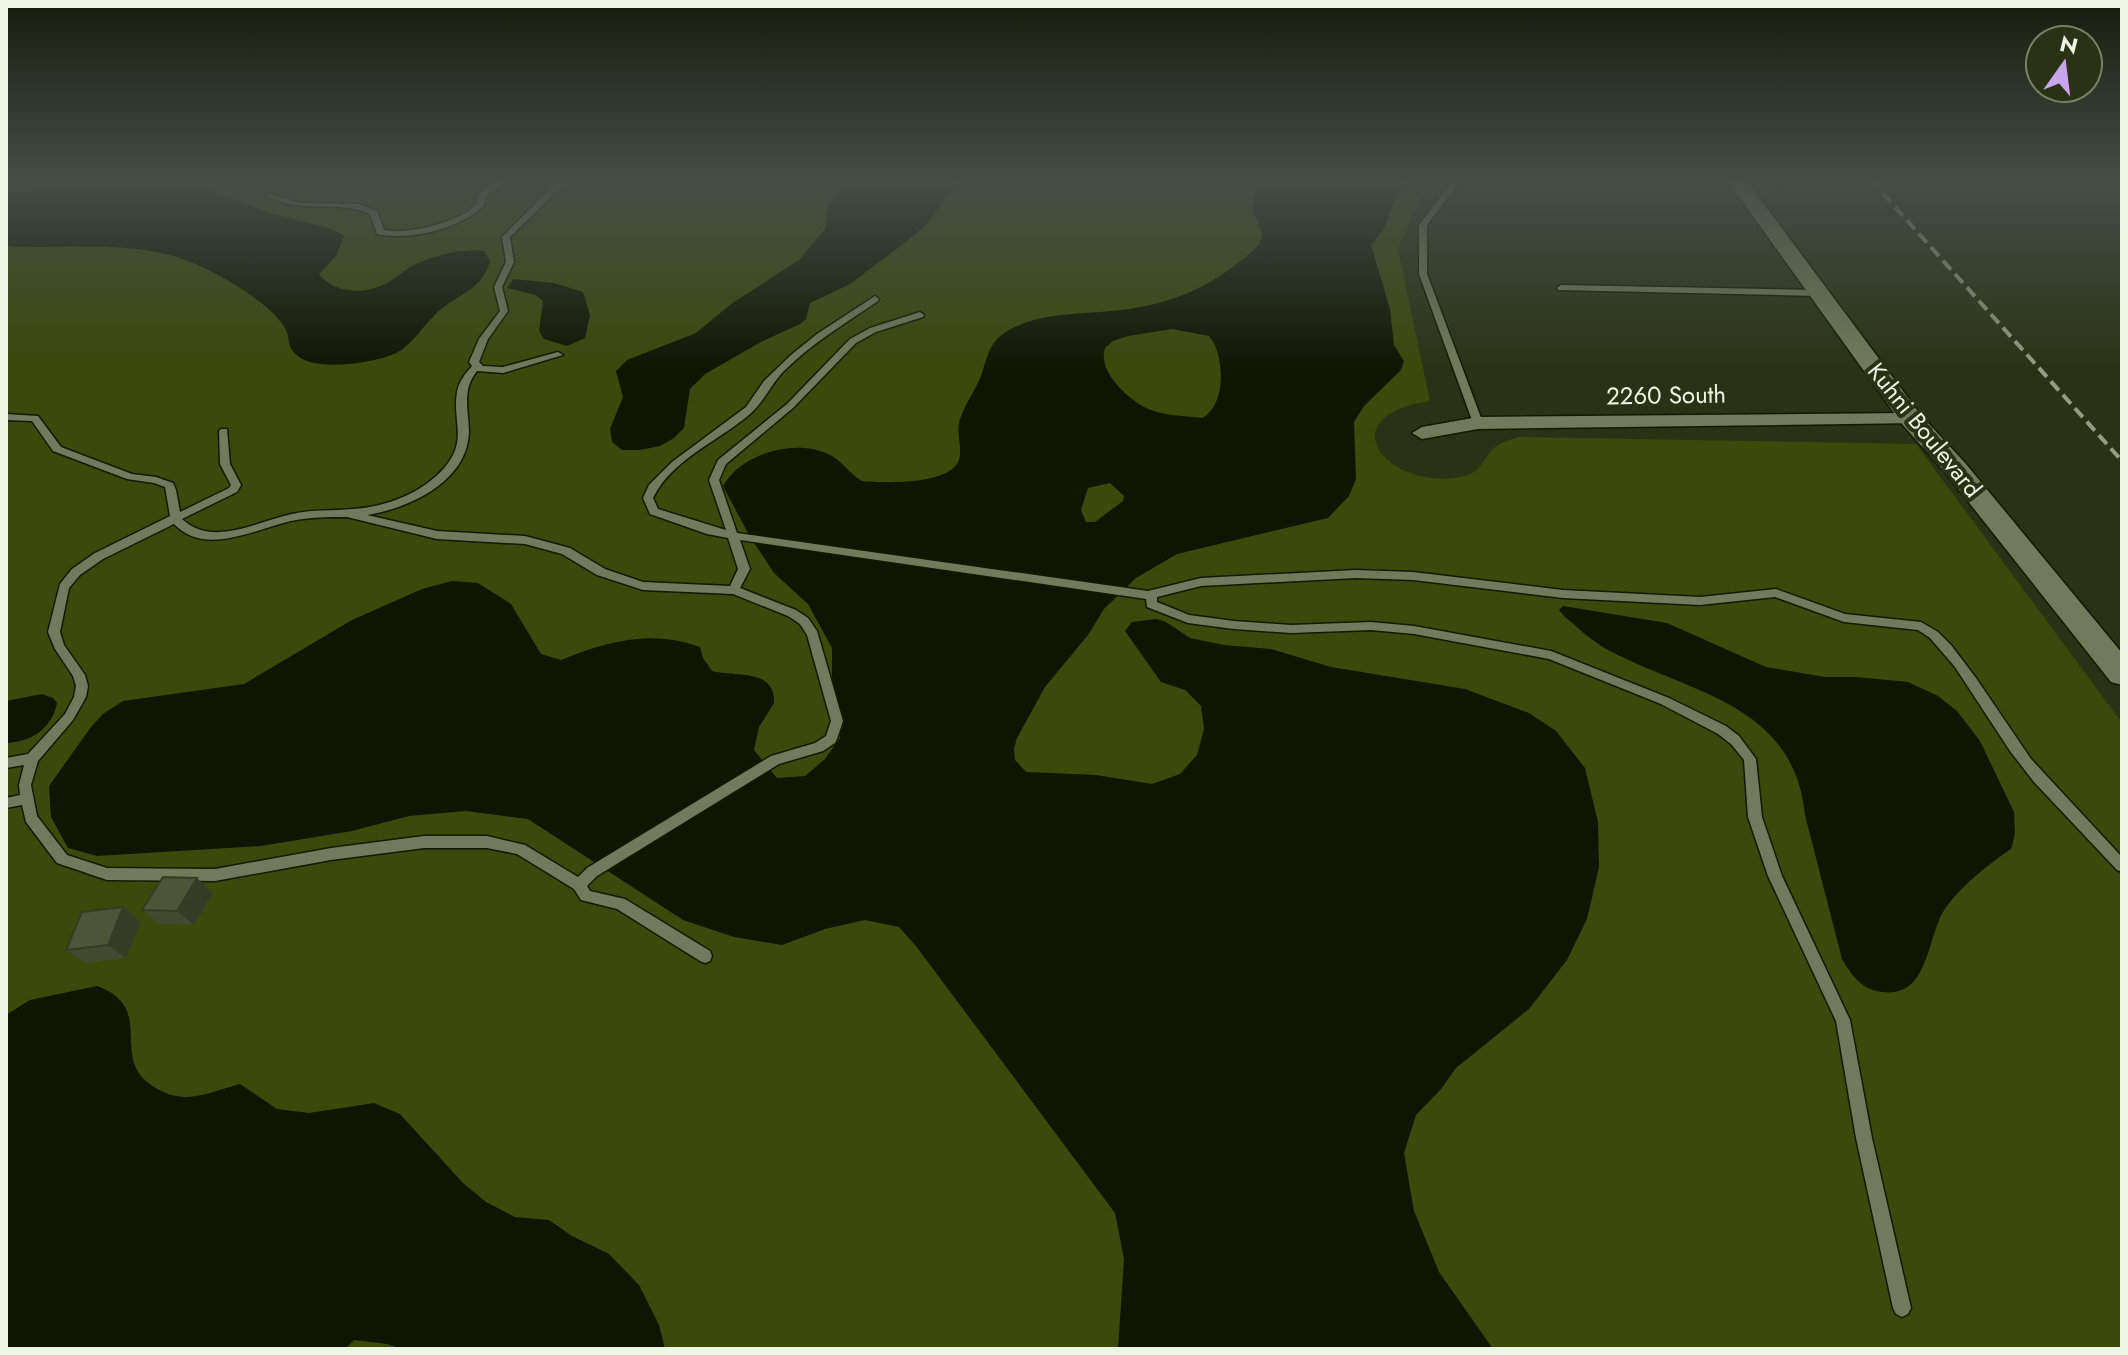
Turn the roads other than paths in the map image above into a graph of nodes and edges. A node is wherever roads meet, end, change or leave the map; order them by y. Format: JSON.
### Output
{"nodes":[{"id":1,"x":507,"y":243,"type":"edge"},
{"id":2,"x":1423,"y":243,"type":"edge"},
{"id":3,"x":1782,"y":243,"type":"edge"},
{"id":4,"x":1561,"y":288,"type":"dead end"},
{"id":5,"x":1819,"y":293,"type":"junction"},
{"id":6,"x":875,"y":299,"type":"dead end"},
{"id":7,"x":920,"y":315,"type":"dead end"},
{"id":8,"x":558,"y":355,"type":"dead end"},
{"id":9,"x":476,"y":367,"type":"junction"},
{"id":10,"x":6,"y":417,"type":"edge"},
{"id":11,"x":1911,"y":419,"type":"junction"},
{"id":12,"x":1478,"y":423,"type":"junction"},
{"id":13,"x":224,"y":431,"type":"dead end"},
{"id":14,"x":1422,"y":433,"type":"dead end"},
{"id":15,"x":386,"y":508,"type":"junction"},
{"id":16,"x":351,"y":515,"type":"junction"},
{"id":17,"x":176,"y":519,"type":"junction"},
{"id":18,"x":379,"y":523,"type":"junction"},
{"id":19,"x":740,"y":536,"type":"junction"},
{"id":20,"x":734,"y":590,"type":"junction"},
{"id":21,"x":1151,"y":596,"type":"junction"},
{"id":22,"x":2122,"y":674,"type":"edge"},
{"id":23,"x":32,"y":759,"type":"junction"},
{"id":24,"x":6,"y":763,"type":"edge"},
{"id":25,"x":25,"y":799,"type":"junction"},
{"id":26,"x":6,"y":803,"type":"edge"},
{"id":27,"x":2122,"y":866,"type":"edge"},
{"id":28,"x":579,"y":885,"type":"junction"},
{"id":29,"x":705,"y":956,"type":"dead end"},
{"id":30,"x":1902,"y":1308,"type":"dead end"}],
"edges":[{"from":1,"to":9,"type":"lane"},
{"from":2,"to":12,"type":"lane"},
{"from":3,"to":5,"type":"street","name":"Kuhni Boulevard"},
{"from":4,"to":5,"type":"lane"},
{"from":5,"to":11,"type":"street","name":"Kuhni Boulevard"},
{"from":6,"to":19,"type":"lane"},
{"from":7,"to":19,"type":"lane"},
{"from":8,"to":9,"type":"lane"},
{"from":9,"to":15,"type":"lane"},
{"from":10,"to":17,"type":"lane"},
{"from":11,"to":12,"type":"street","name":"2260 South"},
{"from":11,"to":22,"type":"street","name":"Kuhni Boulevard"},
{"from":12,"to":14,"type":"street","name":"2260 South"},
{"from":13,"to":17,"type":"lane"},
{"from":15,"to":16,"type":"lane"},
{"from":15,"to":18,"type":"lane"},
{"from":16,"to":17,"type":"lane"},
{"from":16,"to":18,"type":"lane"},
{"from":17,"to":23,"type":"lane"},
{"from":18,"to":20,"type":"lane"},
{"from":19,"to":20,"type":"lane"},
{"from":19,"to":21,"type":"lane"},
{"from":20,"to":28,"type":"lane"},
{"from":21,"to":27,"type":"lane"},
{"from":21,"to":30,"type":"lane"},
{"from":23,"to":24,"type":"lane"},
{"from":23,"to":25,"type":"lane"},
{"from":25,"to":26,"type":"lane"},
{"from":25,"to":28,"type":"lane"},
{"from":28,"to":29,"type":"lane"}]}
